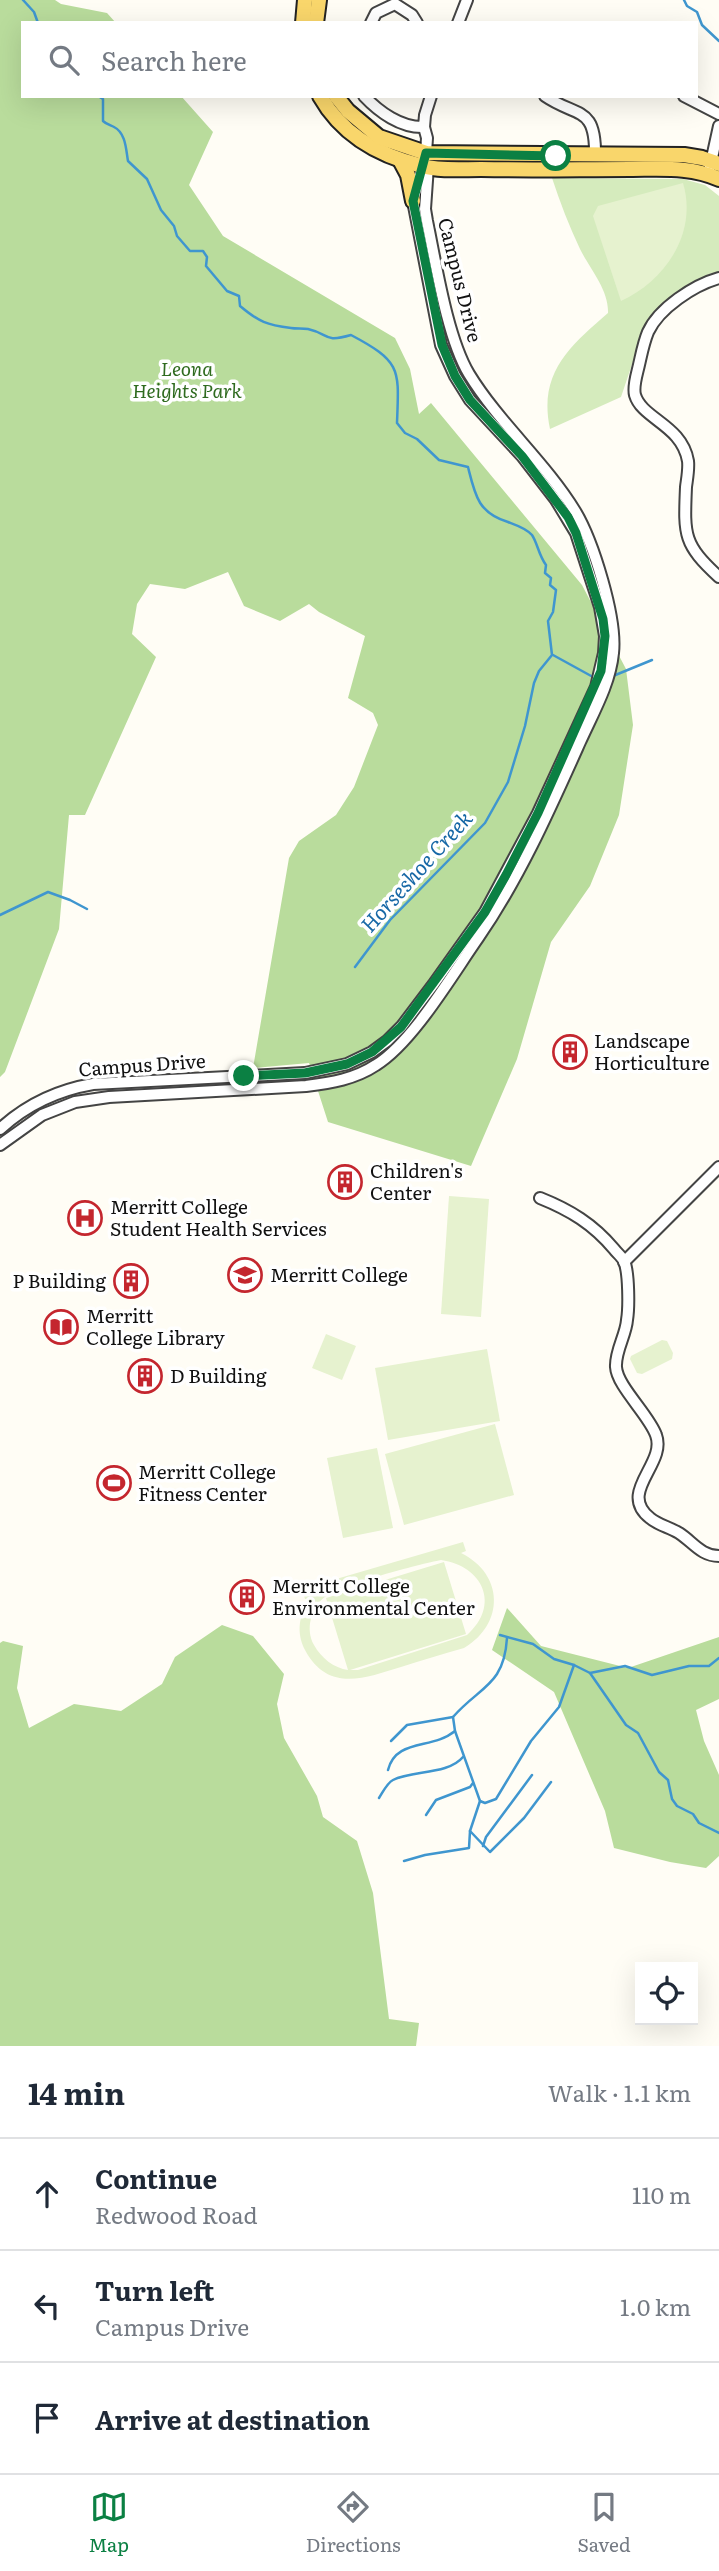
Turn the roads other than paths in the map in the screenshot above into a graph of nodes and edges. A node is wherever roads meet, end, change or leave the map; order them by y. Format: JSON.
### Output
{"nodes":[{"id":1,"x":305,"y":0,"type":"edge"},
{"id":2,"x":319,"y":0,"type":"edge"},
{"id":3,"x":467,"y":0,"type":"edge"},
{"id":4,"x":395,"y":2,"type":"edge"},
{"id":5,"x":303,"y":21,"type":"edge"},
{"id":6,"x":316,"y":21,"type":"edge"},
{"id":7,"x":372,"y":21,"type":"edge"},
{"id":8,"x":415,"y":21,"type":"edge"},
{"id":9,"x":459,"y":21,"type":"edge"},
{"id":10,"x":321,"y":98,"type":"edge"},
{"id":11,"x":338,"y":98,"type":"edge"},
{"id":12,"x":366,"y":98,"type":"edge"},
{"id":13,"x":430,"y":98,"type":"edge"},
{"id":14,"x":549,"y":98,"type":"edge"},
{"id":15,"x":688,"y":98,"type":"edge"},
{"id":16,"x":719,"y":114,"type":"edge"},
{"id":17,"x":719,"y":126,"type":"edge"},
{"id":18,"x":424,"y":127,"type":"junction"},
{"id":19,"x":594,"y":156,"type":"junction"},
{"id":20,"x":400,"y":160,"type":"junction"},
{"id":21,"x":426,"y":162,"type":"junction"},
{"id":22,"x":714,"y":170,"type":"edge"},
{"id":23,"x":413,"y":201,"type":"junction"},
{"id":24,"x":719,"y":278,"type":"edge"},
{"id":25,"x":719,"y":577,"type":"edge"},
{"id":26,"x":607,"y":619,"type":"junction"},
{"id":27,"x":586,"y":720,"type":"junction"},
{"id":28,"x":0,"y":1129,"type":"edge"},
{"id":29,"x":0,"y":1145,"type":"edge"},
{"id":30,"x":719,"y":1167,"type":"edge"},
{"id":31,"x":540,"y":1198,"type":"dead end"},
{"id":32,"x":624,"y":1262,"type":"junction"},
{"id":33,"x":719,"y":1556,"type":"edge"}],
"edges":[{"from":1,"to":5,"type":"main road"},
{"from":2,"to":6,"type":"main road"},
{"from":3,"to":9,"type":"street"},
{"from":4,"to":7,"type":"street"},
{"from":4,"to":8,"type":"street"},
{"from":10,"to":20,"type":"main road"},
{"from":11,"to":21,"type":"main road"},
{"from":12,"to":18,"type":"street"},
{"from":13,"to":18,"type":"street"},
{"from":14,"to":19,"type":"street"},
{"from":15,"to":16,"type":"street"},
{"from":17,"to":22,"type":"street"},
{"from":18,"to":21,"type":"street"},
{"from":19,"to":21,"type":"main road"},
{"from":19,"to":22,"type":"main road"},
{"from":20,"to":21,"type":"main road"},
{"from":20,"to":23,"type":"main road"},
{"from":21,"to":22,"type":"main road"},
{"from":21,"to":23,"type":"street","name":"Campus Drive"},
{"from":21,"to":26,"type":"street","name":"Campus Drive"},
{"from":23,"to":26,"type":"street","name":"Campus Drive"},
{"from":24,"to":25,"type":"street"},
{"from":26,"to":27,"type":"street","name":"Campus Drive"},
{"from":27,"to":28,"type":"street","name":"Campus Drive"},
{"from":27,"to":29,"type":"street","name":"Campus Drive"},
{"from":30,"to":32,"type":"street"},
{"from":31,"to":32,"type":"street"},
{"from":32,"to":33,"type":"street"}]}
